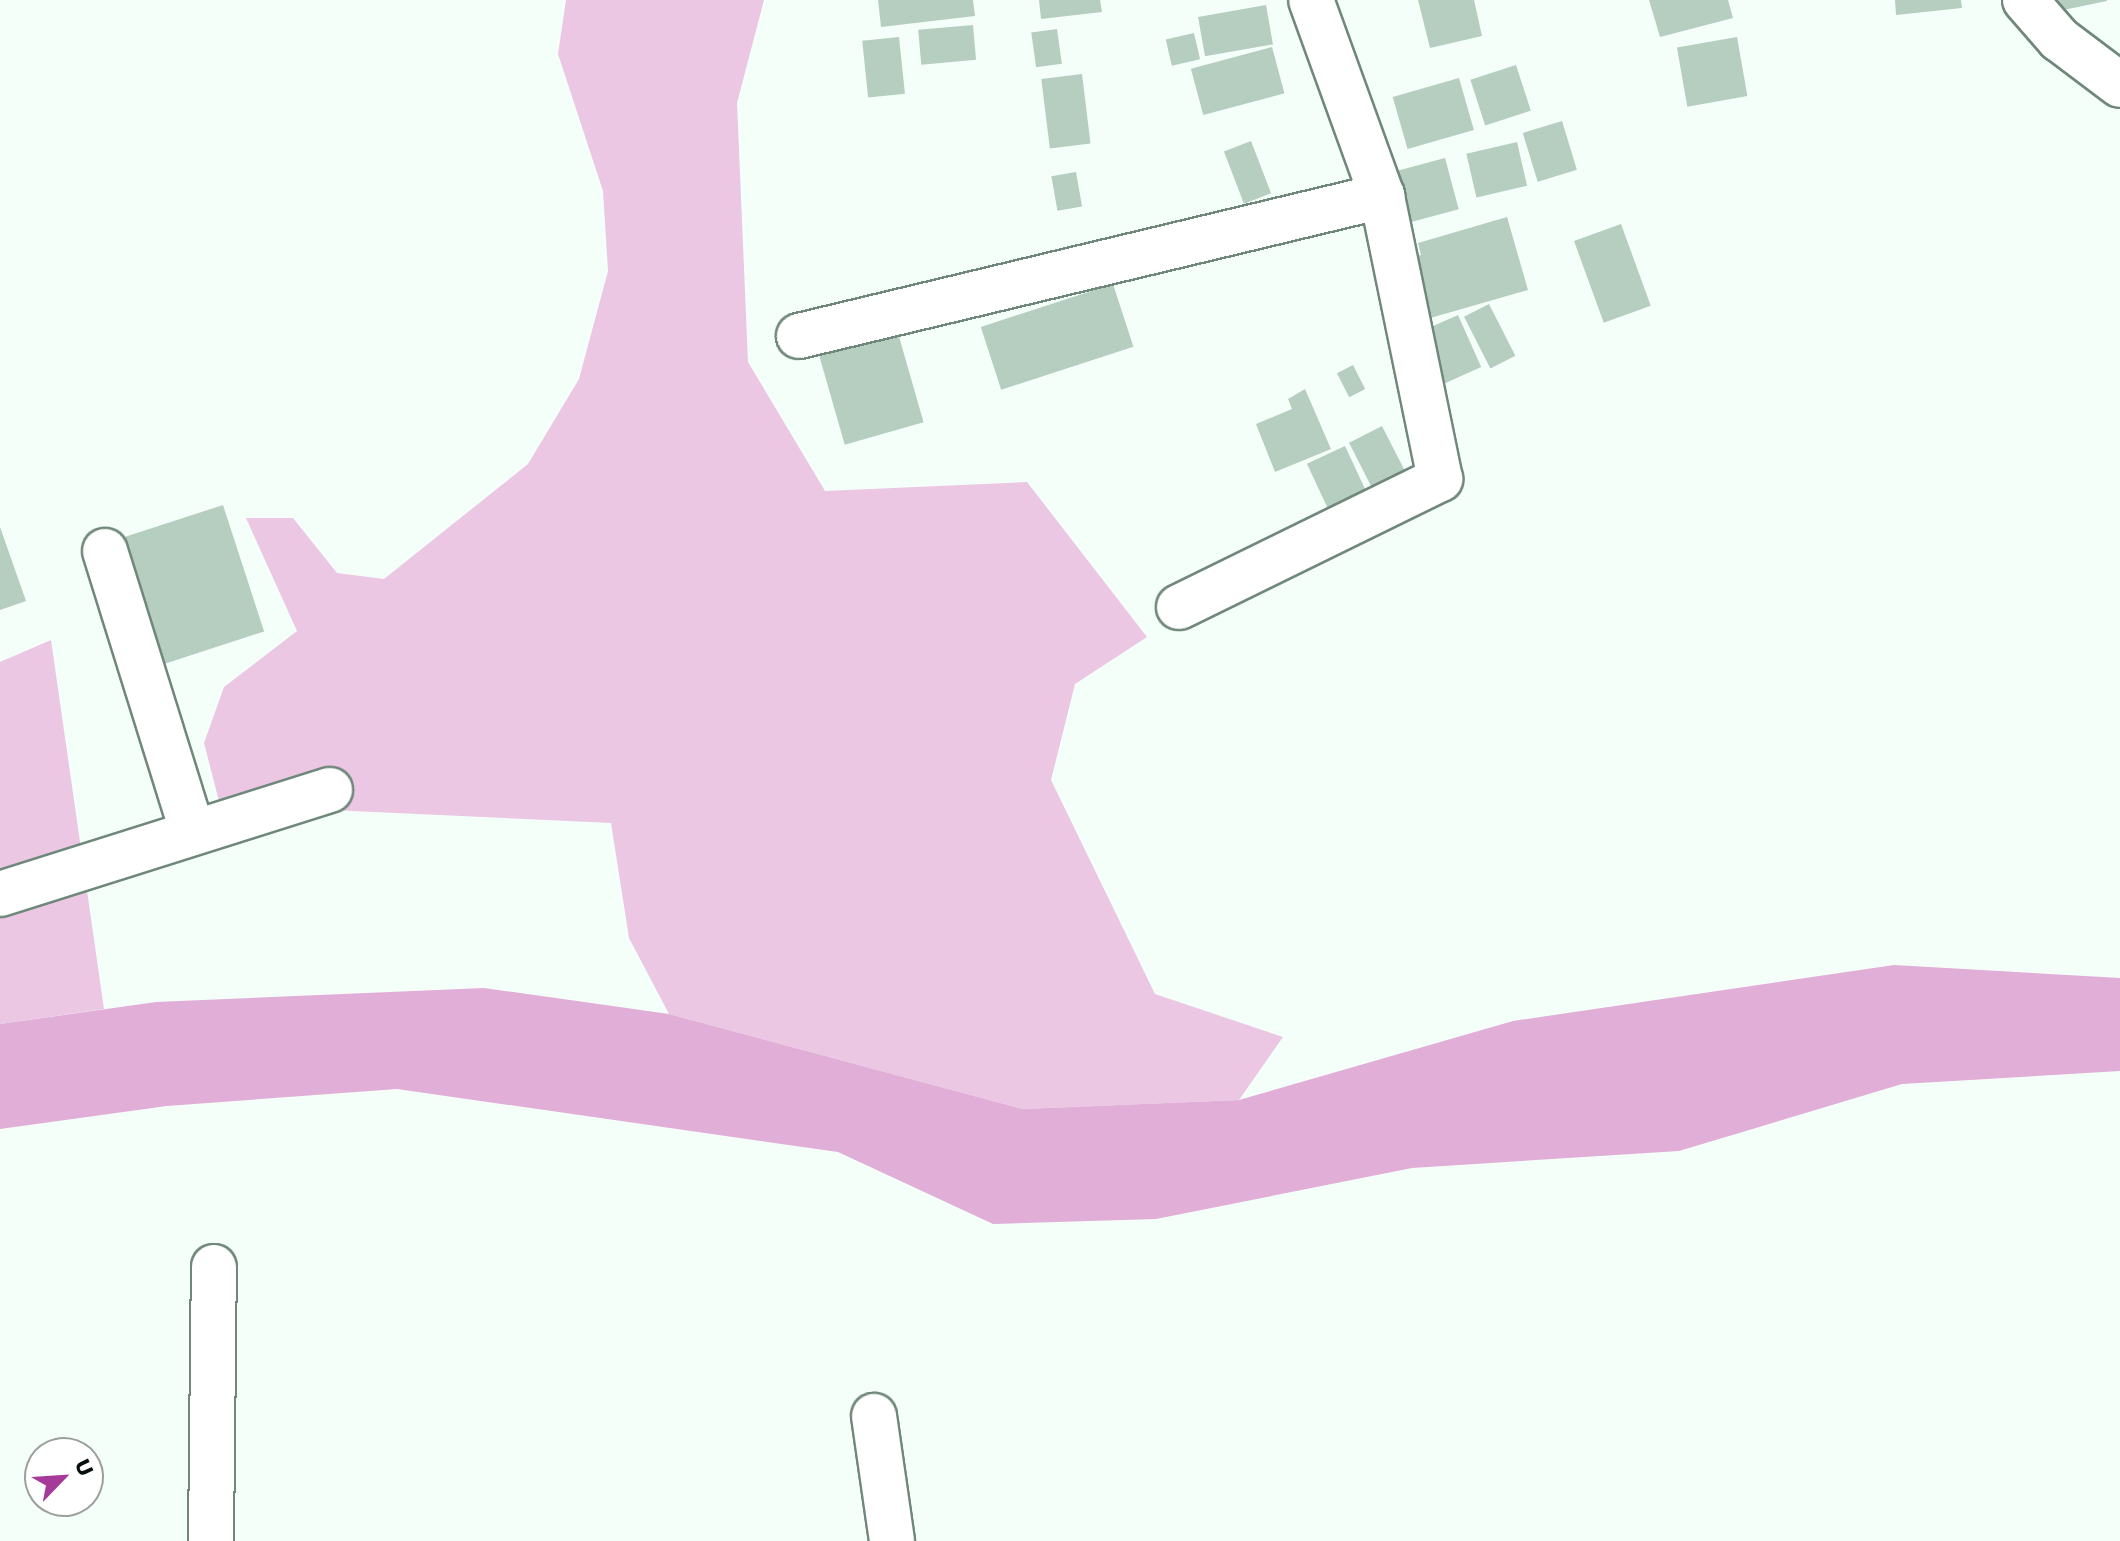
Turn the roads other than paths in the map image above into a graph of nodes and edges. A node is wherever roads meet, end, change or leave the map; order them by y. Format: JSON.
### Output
{"nodes":[{"id":1,"x":1311,"y":0,"type":"edge"},
{"id":2,"x":2025,"y":0,"type":"edge"},
{"id":3,"x":2120,"y":85,"type":"edge"},
{"id":4,"x":1382,"y":196,"type":"junction"},
{"id":5,"x":799,"y":336,"type":"dead end"},
{"id":6,"x":105,"y":551,"type":"dead end"},
{"id":7,"x":1179,"y":607,"type":"dead end"},
{"id":8,"x":330,"y":790,"type":"dead end"},
{"id":9,"x":192,"y":830,"type":"junction"},
{"id":10,"x":0,"y":894,"type":"edge"},
{"id":11,"x":214,"y":1267,"type":"dead end"},
{"id":12,"x":874,"y":1416,"type":"dead end"},
{"id":13,"x":211,"y":1541,"type":"edge"},
{"id":14,"x":892,"y":1541,"type":"edge"}],
"edges":[{"from":1,"to":4,"type":"street"},
{"from":2,"to":3,"type":"street"},
{"from":4,"to":5,"type":"street"},
{"from":4,"to":7,"type":"street"},
{"from":6,"to":9,"type":"street"},
{"from":8,"to":9,"type":"street"},
{"from":9,"to":10,"type":"street"},
{"from":11,"to":13,"type":"street"},
{"from":12,"to":14,"type":"street"}]}
